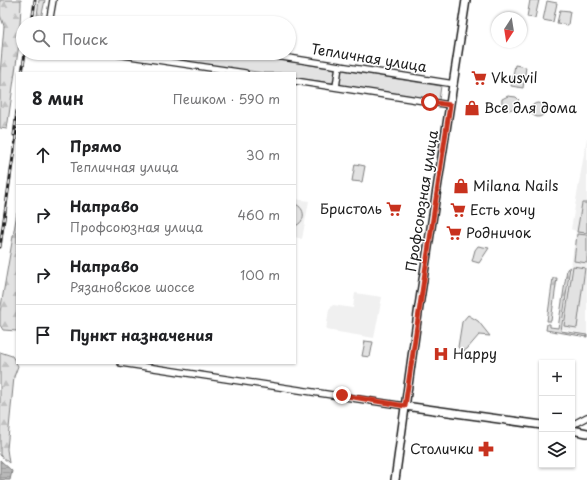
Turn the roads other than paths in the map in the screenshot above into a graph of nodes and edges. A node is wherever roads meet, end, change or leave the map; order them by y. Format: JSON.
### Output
{"nodes":[{"id":1,"x":53,"y":0,"type":"edge"},
{"id":2,"x":466,"y":0,"type":"edge"},
{"id":3,"x":50,"y":16,"type":"edge"},
{"id":4,"x":296,"y":59,"type":"edge"},
{"id":5,"x":157,"y":60,"type":"edge"},
{"id":6,"x":339,"y":66,"type":"junction"},
{"id":7,"x":238,"y":72,"type":"edge"},
{"id":8,"x":296,"y":81,"type":"edge"},
{"id":9,"x":454,"y":84,"type":"junction"},
{"id":10,"x":336,"y":87,"type":"junction"},
{"id":11,"x":450,"y":105,"type":"junction"},
{"id":12,"x":128,"y":364,"type":"edge"},
{"id":13,"x":405,"y":406,"type":"junction"},
{"id":14,"x":587,"y":417,"type":"edge"},
{"id":15,"x":575,"y":423,"type":"edge"},
{"id":16,"x":539,"y":425,"type":"edge"},
{"id":17,"x":575,"y":431,"type":"edge"},
{"id":18,"x":587,"y":433,"type":"edge"},
{"id":19,"x":395,"y":480,"type":"edge"}],
"edges":[{"from":1,"to":3,"type":"street"},
{"from":2,"to":9,"type":"main road","name":"Профсоюзная улица"},
{"from":4,"to":6,"type":"street","name":"Тепличная улица"},
{"from":5,"to":7,"type":"street"},
{"from":6,"to":9,"type":"street","name":"Тепличная улица"},
{"from":6,"to":10,"type":"street"},
{"from":8,"to":10,"type":"street"},
{"from":9,"to":11,"type":"main road","name":"Профсоюзная улица"},
{"from":10,"to":11,"type":"street"},
{"from":11,"to":13,"type":"main road","name":"Профсоюзная улица"},
{"from":12,"to":13,"type":"street"},
{"from":13,"to":16,"type":"main road"},
{"from":13,"to":19,"type":"main road","name":"Профсоюзная улица"},
{"from":14,"to":15,"type":"street"},
{"from":17,"to":18,"type":"main road"}]}
